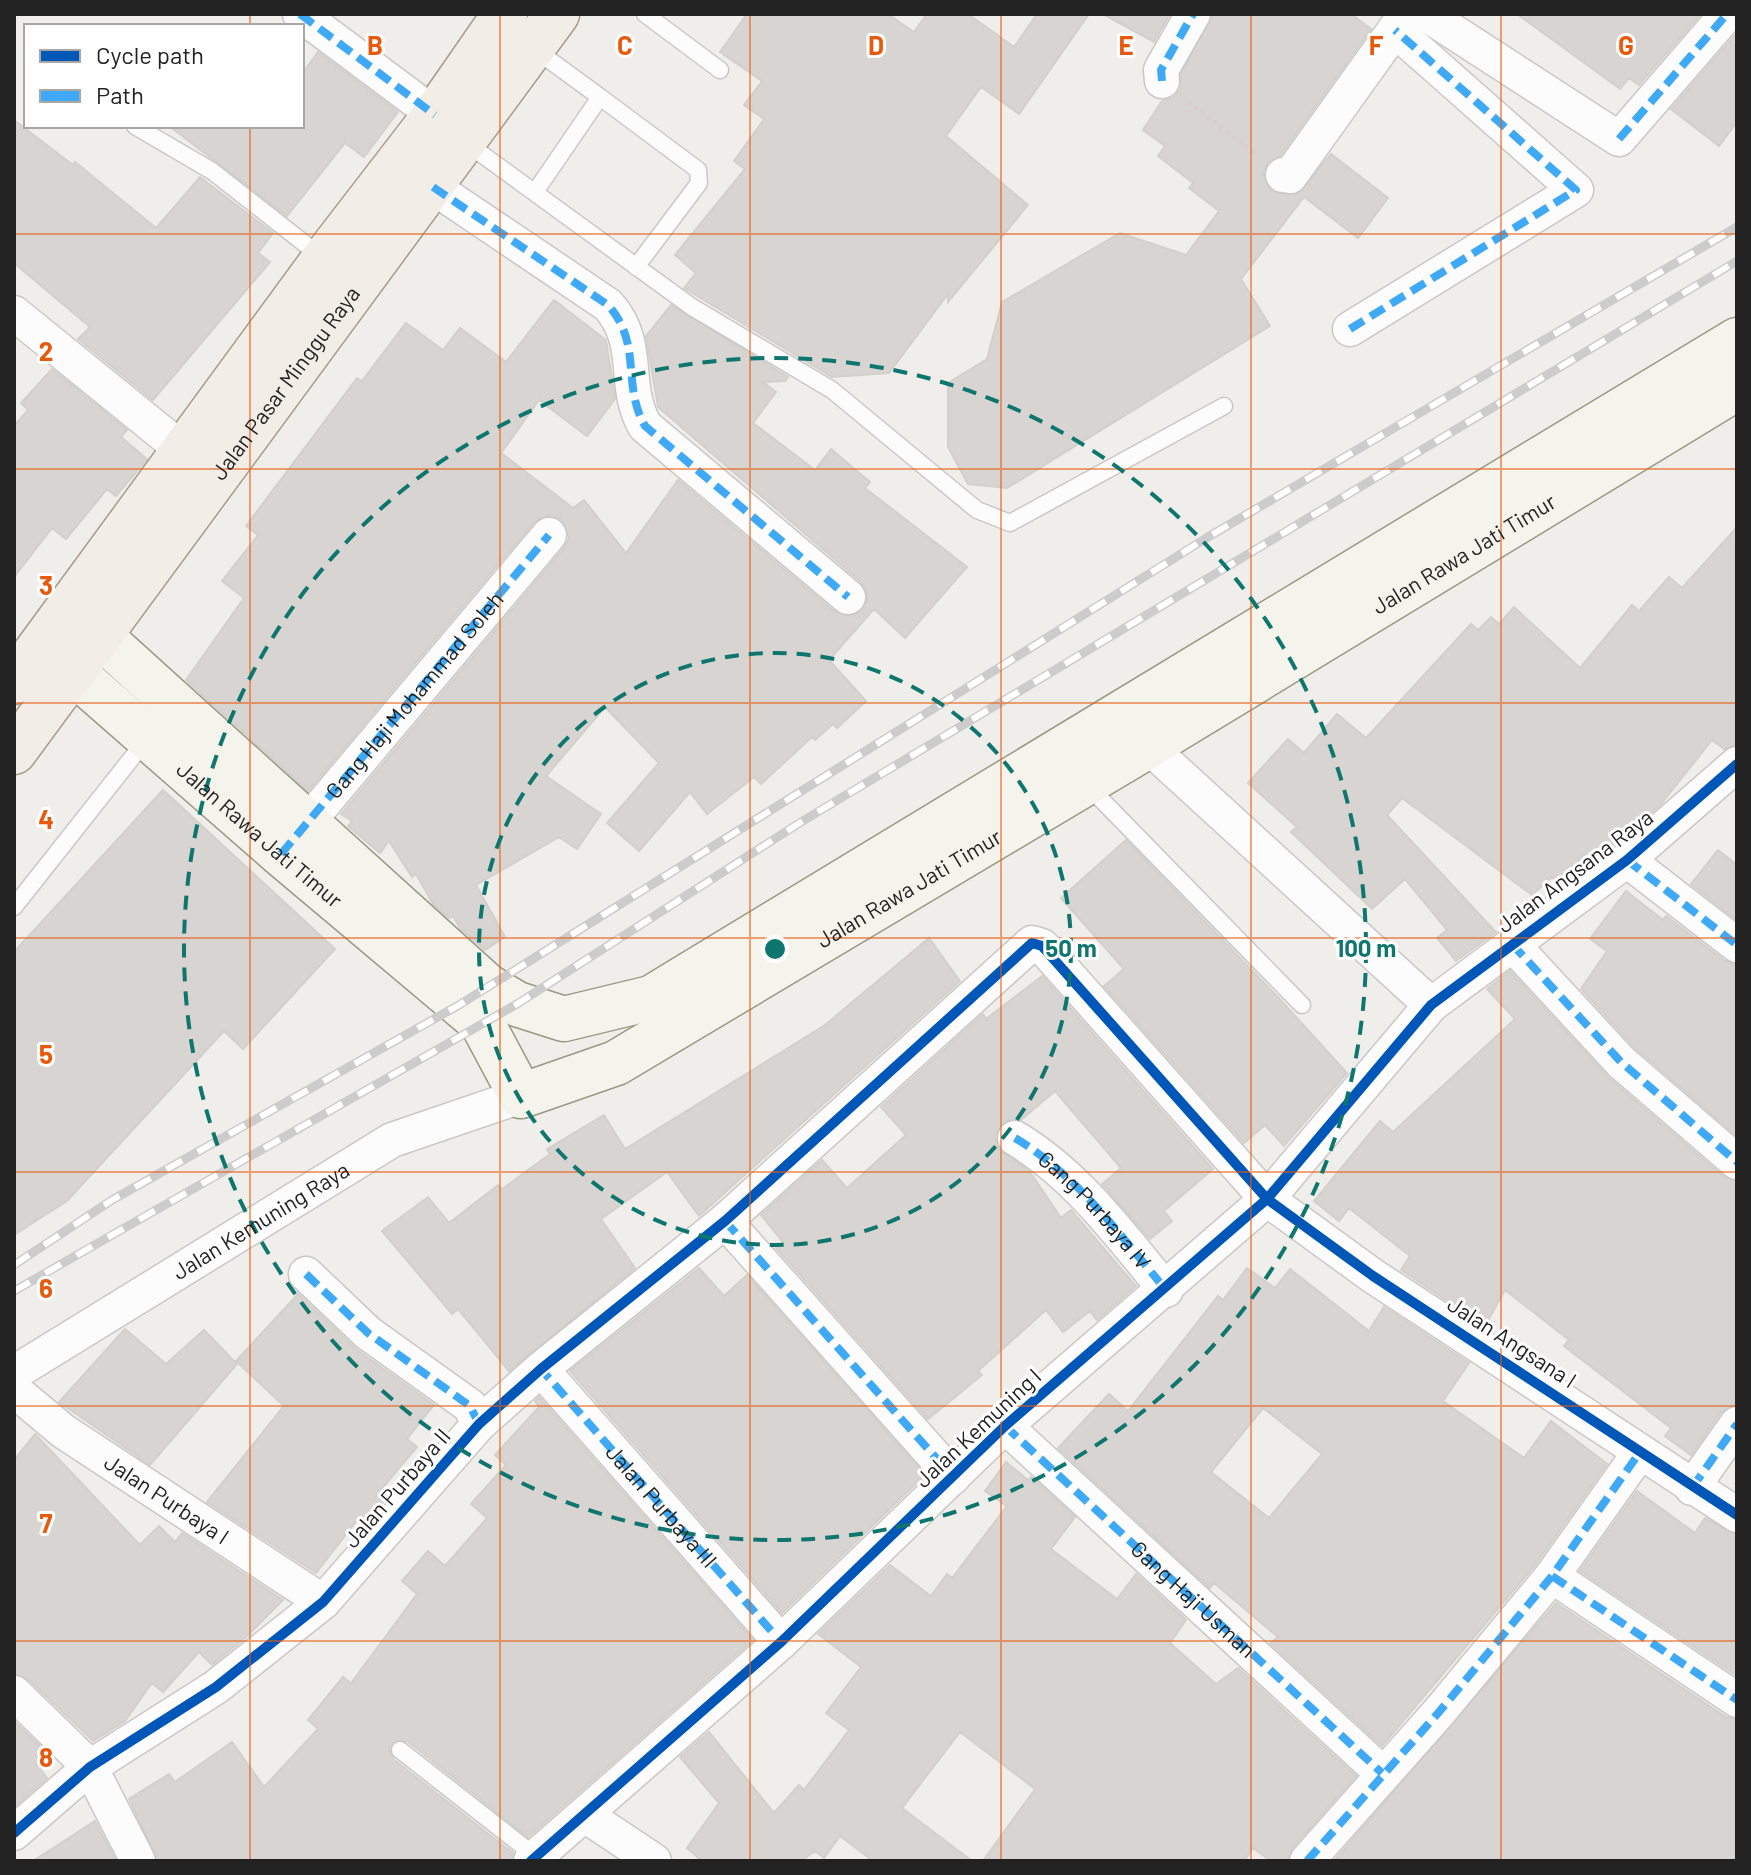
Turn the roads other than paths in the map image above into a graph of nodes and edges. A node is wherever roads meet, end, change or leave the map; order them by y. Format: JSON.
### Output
{"nodes":[{"id":1,"x":300,"y":14,"type":"edge"},
{"id":2,"x":505,"y":14,"type":"edge"},
{"id":3,"x":645,"y":14,"type":"edge"},
{"id":4,"x":1193,"y":14,"type":"edge"},
{"id":5,"x":1426,"y":14,"type":"edge"},
{"id":6,"x":1727,"y":14,"type":"edge"},
{"id":7,"x":1400,"y":22,"type":"edge"},
{"id":8,"x":545,"y":31,"type":"edge"},
{"id":9,"x":720,"y":70,"type":"dead end"},
{"id":10,"x":1162,"y":81,"type":"road end"},
{"id":11,"x":600,"y":97,"type":"junction"},
{"id":12,"x":139,"y":128,"type":"edge"},
{"id":13,"x":450,"y":128,"type":"junction"},
{"id":14,"x":1283,"y":175,"type":"road end"},
{"id":15,"x":433,"y":187,"type":"junction"},
{"id":16,"x":535,"y":192,"type":"junction"},
{"id":17,"x":324,"y":259,"type":"junction"},
{"id":18,"x":636,"y":267,"type":"junction"},
{"id":19,"x":21,"y":319,"type":"edge"},
{"id":20,"x":1350,"y":329,"type":"dead end"},
{"id":21,"x":1737,"y":340,"type":"edge"},
{"id":22,"x":1737,"y":388,"type":"edge"},
{"id":23,"x":1676,"y":401,"type":"junction"},
{"id":24,"x":1224,"y":406,"type":"dead end"},
{"id":25,"x":184,"y":451,"type":"junction"},
{"id":26,"x":549,"y":535,"type":"dead end"},
{"id":27,"x":848,"y":597,"type":"dead end"},
{"id":28,"x":100,"y":636,"type":"junction"},
{"id":29,"x":74,"y":673,"type":"junction"},
{"id":30,"x":14,"y":682,"type":"edge"},
{"id":31,"x":160,"y":720,"type":"junction"},
{"id":32,"x":1136,"y":730,"type":"junction"},
{"id":33,"x":14,"y":752,"type":"edge"},
{"id":34,"x":1737,"y":764,"type":"edge"},
{"id":35,"x":1072,"y":767,"type":"junction"},
{"id":36,"x":294,"y":839,"type":"junction"},
{"id":37,"x":1627,"y":860,"type":"junction"},
{"id":38,"x":14,"y":907,"type":"edge"},
{"id":39,"x":1512,"y":944,"type":"junction"},
{"id":40,"x":1737,"y":945,"type":"edge"},
{"id":41,"x":651,"y":998,"type":"junction"},
{"id":42,"x":1302,"y":1005,"type":"dead end"},
{"id":43,"x":1431,"y":1005,"type":"junction"},
{"id":44,"x":616,"y":1063,"type":"junction"},
{"id":45,"x":521,"y":1096,"type":"junction"},
{"id":46,"x":1015,"y":1138,"type":"dead end"},
{"id":47,"x":1737,"y":1162,"type":"edge"},
{"id":48,"x":1267,"y":1199,"type":"junction"},
{"id":49,"x":725,"y":1221,"type":"junction"},
{"id":50,"x":306,"y":1274,"type":"dead end"},
{"id":51,"x":1166,"y":1290,"type":"junction"},
{"id":52,"x":541,"y":1369,"type":"junction"},
{"id":53,"x":14,"y":1373,"type":"edge"},
{"id":54,"x":14,"y":1390,"type":"edge"},
{"id":55,"x":479,"y":1424,"type":"junction"},
{"id":56,"x":1737,"y":1424,"type":"edge"},
{"id":57,"x":1005,"y":1426,"type":"junction"},
{"id":58,"x":1640,"y":1452,"type":"junction"},
{"id":59,"x":953,"y":1477,"type":"junction"},
{"id":60,"x":1692,"y":1488,"type":"junction"},
{"id":61,"x":1737,"y":1515,"type":"edge"},
{"id":62,"x":1552,"y":1576,"type":"junction"},
{"id":63,"x":323,"y":1602,"type":"junction"},
{"id":64,"x":781,"y":1642,"type":"junction"},
{"id":65,"x":14,"y":1693,"type":"edge"},
{"id":66,"x":1737,"y":1700,"type":"edge"},
{"id":67,"x":400,"y":1750,"type":"dead end"},
{"id":68,"x":90,"y":1767,"type":"junction"},
{"id":69,"x":1382,"y":1773,"type":"junction"},
{"id":70,"x":585,"y":1815,"type":"junction"},
{"id":71,"x":14,"y":1833,"type":"edge"},
{"id":72,"x":533,"y":1858,"type":"edge"},
{"id":73,"x":138,"y":1861,"type":"edge"},
{"id":74,"x":654,"y":1861,"type":"edge"},
{"id":75,"x":1307,"y":1861,"type":"edge"}],
"edges":[{"from":1,"to":13,"type":"street"},
{"from":2,"to":13,"type":"main road","name":"Jalan Pasar Minggu Raya"},
{"from":3,"to":9,"type":"lane"},
{"from":4,"to":10,"type":"street"},
{"from":5,"to":6,"type":"street"},
{"from":7,"to":14,"type":"street"},
{"from":7,"to":20,"type":"street"},
{"from":8,"to":11,"type":"lane"},
{"from":8,"to":13,"type":"main road","name":"Jalan Pasar Minggu Raya"},
{"from":11,"to":16,"type":"lane"},
{"from":11,"to":18,"type":"lane"},
{"from":12,"to":17,"type":"lane"},
{"from":13,"to":15,"type":"main road","name":"Jalan Pasar Minggu Raya"},
{"from":13,"to":16,"type":"lane"},
{"from":13,"to":17,"type":"main road","name":"Jalan Pasar Minggu Raya"},
{"from":15,"to":27,"type":"street"},
{"from":15,"to":28,"type":"main road","name":"Jalan Pasar Minggu Raya"},
{"from":16,"to":18,"type":"lane"},
{"from":17,"to":25,"type":"main road","name":"Jalan Pasar Minggu Raya"},
{"from":18,"to":24,"type":"lane"},
{"from":19,"to":25,"type":"street"},
{"from":21,"to":23,"type":"main road","name":"Jalan Rawa Jati Timur"},
{"from":22,"to":23,"type":"main road","name":"Jalan Rawa Jati Timur"},
{"from":23,"to":32,"type":"main road","name":"Jalan Rawa Jati Timur"},
{"from":25,"to":30,"type":"main road","name":"Jalan Pasar Minggu Raya"},
{"from":26,"to":36,"type":"street","name":"Gang Haji Mohammad Soleh"},
{"from":28,"to":29,"type":"main road","name":"Jalan Pasar Minggu Raya"},
{"from":28,"to":31,"type":"main road","name":"Jalan Rawa Jati Timur"},
{"from":29,"to":31,"type":"main road","name":"Jalan Rawa Jati Timur"},
{"from":29,"to":33,"type":"main road","name":"Jalan Pasar Minggu Raya"},
{"from":31,"to":36,"type":"main road","name":"Jalan Rawa Jati Timur"},
{"from":31,"to":38,"type":"lane"},
{"from":32,"to":35,"type":"main road","name":"Jalan Rawa Jati Timur"},
{"from":32,"to":43,"type":"street"},
{"from":34,"to":37,"type":"street","name":"Jalan Angsana Raya"},
{"from":35,"to":41,"type":"main road","name":"Jalan Rawa Jati Timur"},
{"from":35,"to":42,"type":"lane"},
{"from":35,"to":44,"type":"main road","name":"Jalan Rawa Jati Timur"},
{"from":36,"to":41,"type":"main road","name":"Jalan Rawa Jati Timur"},
{"from":36,"to":45,"type":"main road","name":"Jalan Rawa Jati Timur"},
{"from":37,"to":39,"type":"street","name":"Jalan Angsana Raya"},
{"from":37,"to":40,"type":"street"},
{"from":39,"to":43,"type":"street","name":"Jalan Angsana Raya"},
{"from":39,"to":47,"type":"street"},
{"from":41,"to":44,"type":"main road"},
{"from":43,"to":48,"type":"street","name":"Jalan Kemuning I"},
{"from":44,"to":45,"type":"main road","name":"Jalan Rawa Jati Timur"},
{"from":45,"to":53,"type":"street","name":"Jalan Kemuning Raya"},
{"from":46,"to":51,"type":"street","name":"Gang Purbaya IV"},
{"from":48,"to":49,"type":"street","name":"Jalan Angsana I"},
{"from":48,"to":51,"type":"street","name":"Jalan Kemuning I"},
{"from":48,"to":58,"type":"street","name":"Jalan Angsana I"},
{"from":49,"to":52,"type":"street","name":"Jalan Purbaya II"},
{"from":49,"to":59,"type":"street"},
{"from":50,"to":55,"type":"street"},
{"from":51,"to":57,"type":"street","name":"Jalan Kemuning I"},
{"from":52,"to":55,"type":"street","name":"Jalan Purbaya II"},
{"from":52,"to":64,"type":"street","name":"Jalan Purbaya III"},
{"from":54,"to":63,"type":"street","name":"Jalan Purbaya I"},
{"from":55,"to":63,"type":"street","name":"Jalan Purbaya II"},
{"from":56,"to":60,"type":"street"},
{"from":57,"to":59,"type":"street","name":"Jalan Kemuning I"},
{"from":57,"to":69,"type":"street","name":"Gang Haji Usman"},
{"from":58,"to":60,"type":"street","name":"Jalan Angsana I"},
{"from":58,"to":62,"type":"street"},
{"from":59,"to":64,"type":"street","name":"Jalan Kemuning I"},
{"from":60,"to":61,"type":"street","name":"Jalan Angsana I"},
{"from":62,"to":66,"type":"street"},
{"from":62,"to":69,"type":"street"},
{"from":63,"to":68,"type":"street","name":"Jalan Purbaya II"},
{"from":64,"to":70,"type":"street","name":"Jalan Kemuning I"},
{"from":65,"to":68,"type":"street"},
{"from":67,"to":72,"type":"lane"},
{"from":68,"to":71,"type":"street","name":"Jalan Purbaya II"},
{"from":68,"to":73,"type":"street"},
{"from":69,"to":75,"type":"street"},
{"from":70,"to":72,"type":"street","name":"Jalan Kemuning I"},
{"from":70,"to":74,"type":"street"}]}
